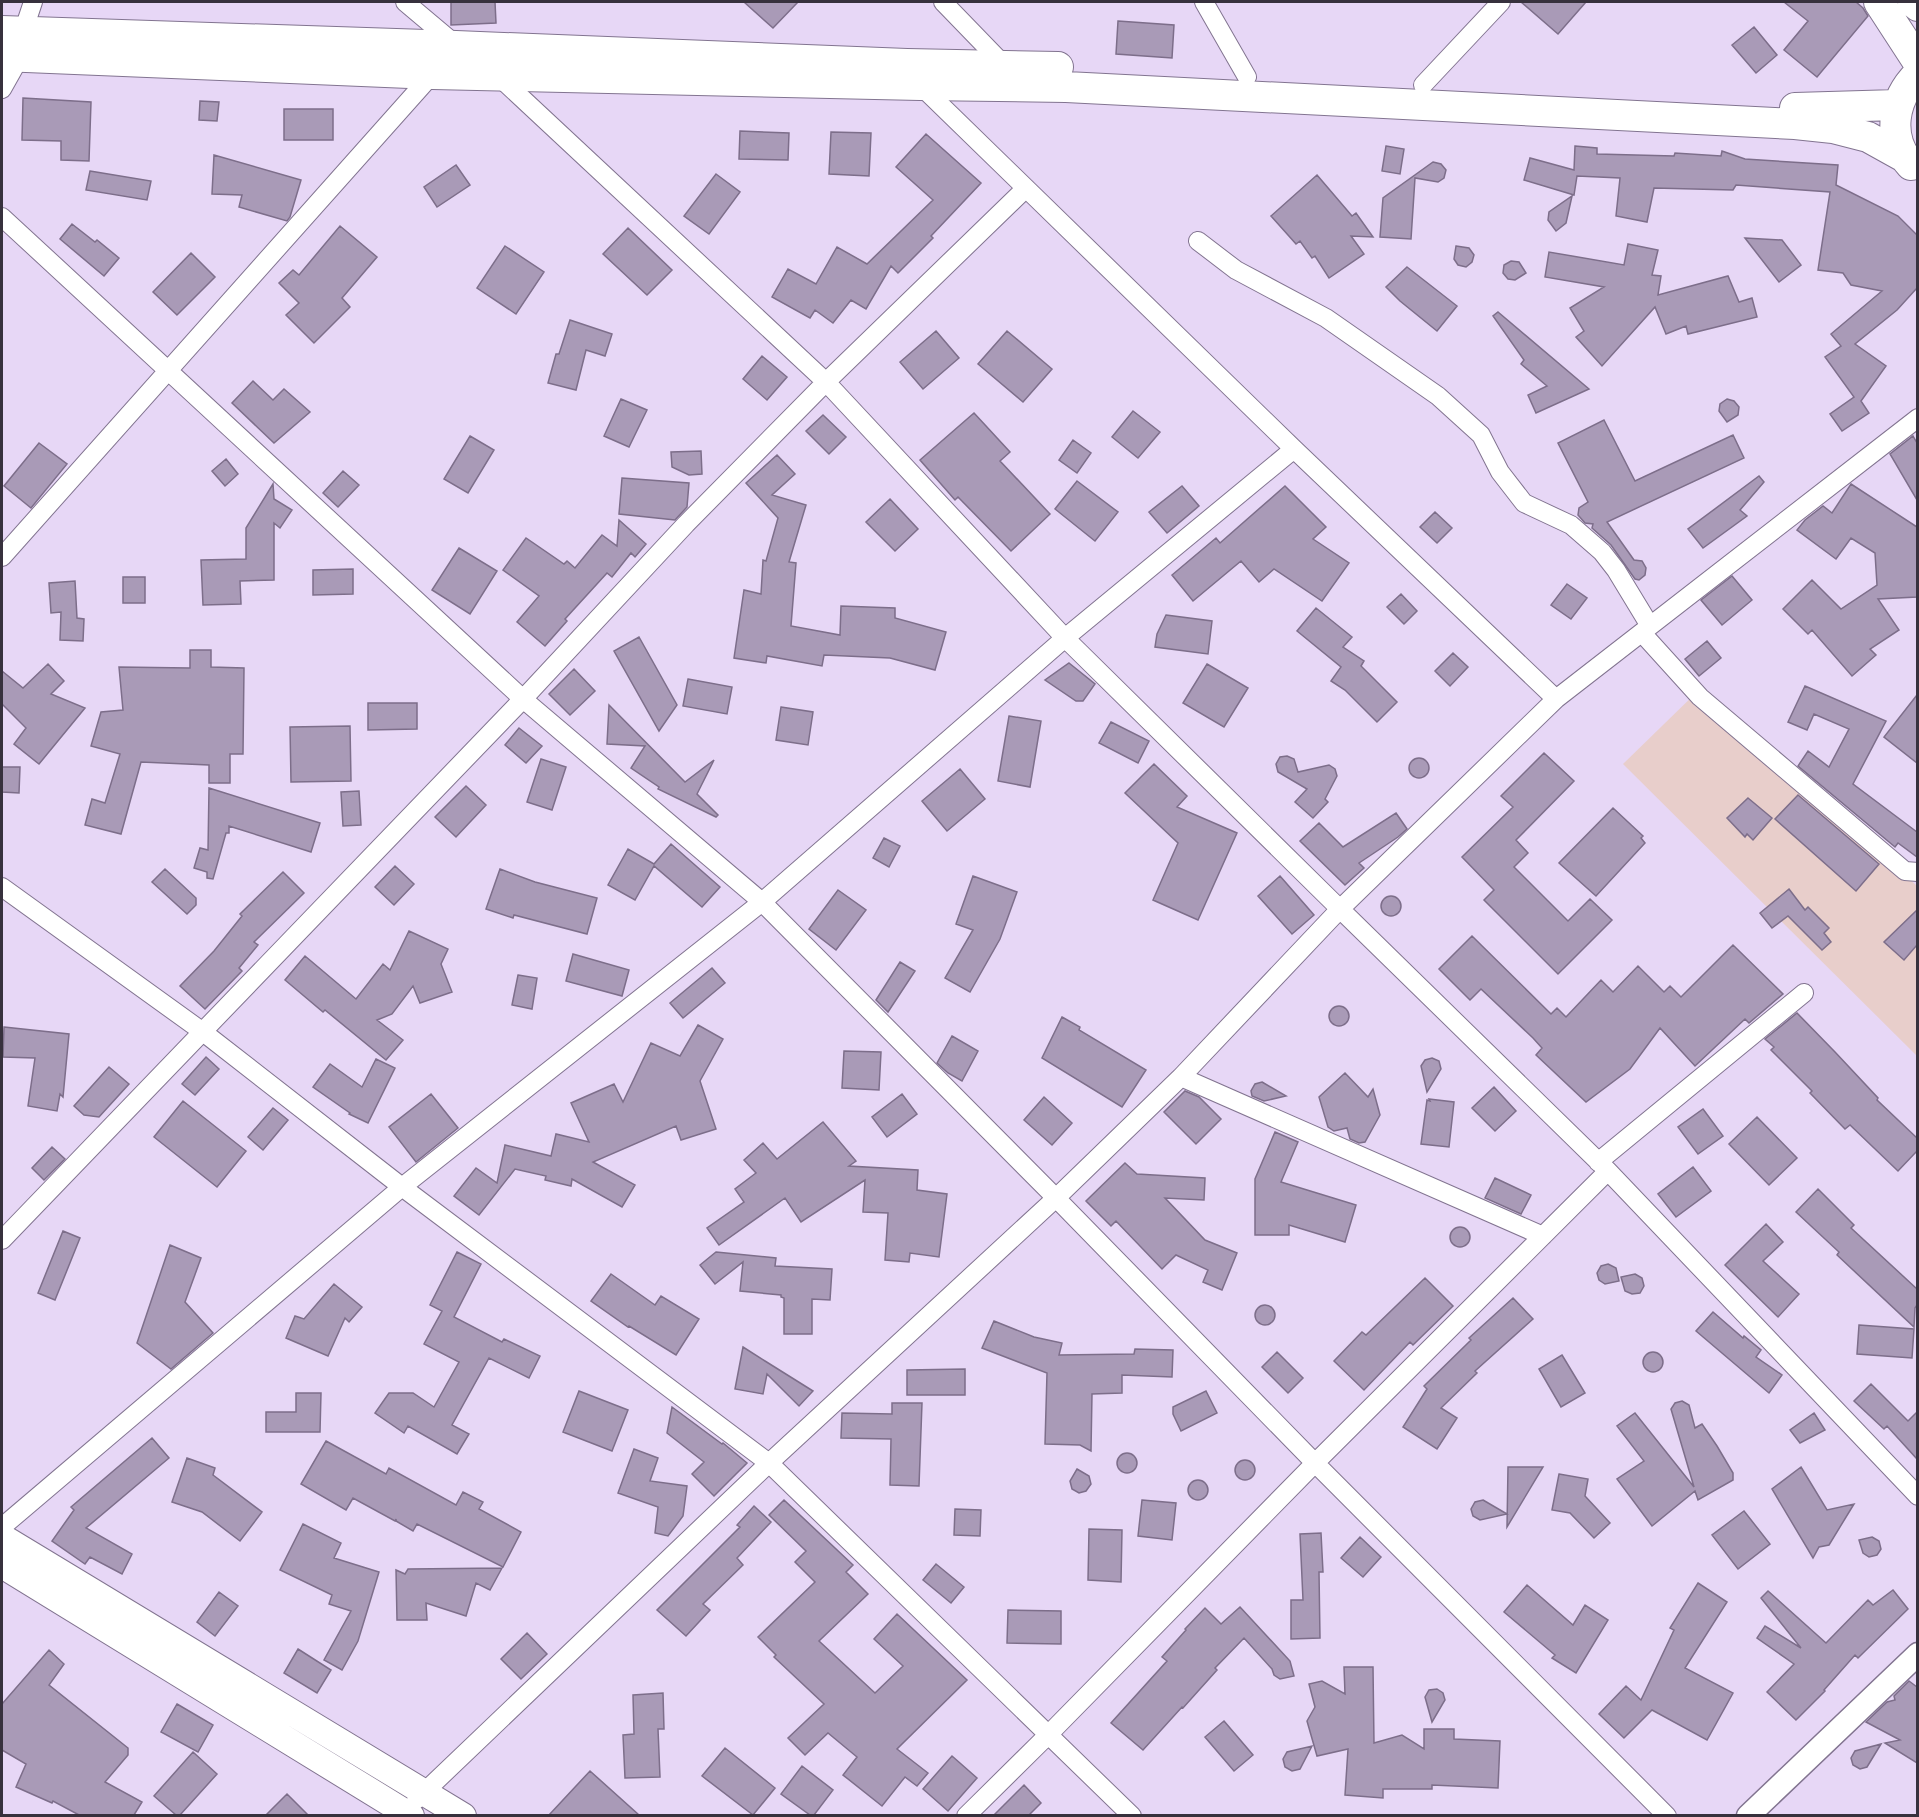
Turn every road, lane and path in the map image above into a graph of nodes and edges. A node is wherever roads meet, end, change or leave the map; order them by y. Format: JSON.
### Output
{"nodes":[{"id":1,"x":33,"y":2,"type":"edge"},
{"id":2,"x":405,"y":2,"type":"edge"},
{"id":3,"x":943,"y":2,"type":"edge"},
{"id":4,"x":1204,"y":2,"type":"edge"},
{"id":5,"x":1501,"y":2,"type":"edge"},
{"id":6,"x":1880,"y":2,"type":"edge"},
{"id":7,"x":1913,"y":2,"type":"edge"},
{"id":8,"x":1917,"y":6,"type":"edge"},
{"id":9,"x":12,"y":44,"type":"edge"},
{"id":10,"x":456,"y":46,"type":"junction"},
{"id":11,"x":1917,"y":62,"type":"edge"},
{"id":12,"x":1004,"y":65,"type":"junction"},
{"id":13,"x":432,"y":74,"type":"junction"},
{"id":14,"x":1917,"y":74,"type":"edge"},
{"id":15,"x":497,"y":75,"type":"junction"},
{"id":16,"x":913,"y":75,"type":"junction"},
{"id":17,"x":1246,"y":77,"type":"junction"},
{"id":18,"x":1423,"y":85,"type":"junction"},
{"id":19,"x":2,"y":89,"type":"edge"},
{"id":20,"x":1897,"y":105,"type":"junction"},
{"id":21,"x":1911,"y":165,"type":"edge"},
{"id":22,"x":1026,"y":188,"type":"junction"},
{"id":23,"x":2,"y":217,"type":"edge"},
{"id":24,"x":1198,"y":241,"type":"dead end"},
{"id":25,"x":168,"y":371,"type":"junction"},
{"id":26,"x":826,"y":382,"type":"junction"},
{"id":27,"x":1917,"y":418,"type":"edge"},
{"id":28,"x":1294,"y":449,"type":"junction"},
{"id":29,"x":2,"y":557,"type":"edge"},
{"id":30,"x":1646,"y":630,"type":"junction"},
{"id":31,"x":1065,"y":638,"type":"junction"},
{"id":32,"x":523,"y":699,"type":"junction"},
{"id":33,"x":1556,"y":699,"type":"junction"},
{"id":34,"x":1917,"y":872,"type":"edge"},
{"id":35,"x":2,"y":886,"type":"edge"},
{"id":36,"x":762,"y":902,"type":"junction"},
{"id":37,"x":1340,"y":909,"type":"junction"},
{"id":38,"x":1803,"y":993,"type":"dead end"},
{"id":39,"x":203,"y":1032,"type":"junction"},
{"id":40,"x":1181,"y":1077,"type":"junction"},
{"id":41,"x":1603,"y":1166,"type":"junction"},
{"id":42,"x":402,"y":1187,"type":"junction"},
{"id":43,"x":1056,"y":1198,"type":"junction"},
{"id":44,"x":1543,"y":1236,"type":"junction"},
{"id":45,"x":2,"y":1240,"type":"edge"},
{"id":46,"x":769,"y":1463,"type":"junction"},
{"id":47,"x":1315,"y":1463,"type":"junction"},
{"id":48,"x":1917,"y":1496,"type":"edge"},
{"id":49,"x":2,"y":1527,"type":"edge"},
{"id":50,"x":2,"y":1537,"type":"edge"},
{"id":51,"x":2,"y":1565,"type":"edge"},
{"id":52,"x":1917,"y":1654,"type":"edge"},
{"id":53,"x":1048,"y":1735,"type":"junction"},
{"id":54,"x":424,"y":1792,"type":"junction"},
{"id":55,"x":405,"y":1814,"type":"edge"},
{"id":56,"x":463,"y":1815,"type":"edge"},
{"id":57,"x":966,"y":1815,"type":"edge"},
{"id":58,"x":1131,"y":1815,"type":"edge"},
{"id":59,"x":1667,"y":1815,"type":"edge"},
{"id":60,"x":1748,"y":1815,"type":"edge"}],
"edges":[{"from":1,"to":9,"type":"street"},
{"from":2,"to":10,"type":"street"},
{"from":3,"to":12,"type":"street"},
{"from":4,"to":17,"type":"street"},
{"from":5,"to":18,"type":"street"},
{"from":6,"to":11,"type":"highway"},
{"from":7,"to":8,"type":"highway"},
{"from":9,"to":10,"type":"highway"},
{"from":9,"to":13,"type":"highway"},
{"from":9,"to":19,"type":"street"},
{"from":10,"to":13,"type":"street"},
{"from":10,"to":15,"type":"street"},
{"from":10,"to":16,"type":"highway"},
{"from":12,"to":16,"type":"highway"},
{"from":12,"to":17,"type":"highway"},
{"from":13,"to":15,"type":"highway"},
{"from":13,"to":25,"type":"street"},
{"from":14,"to":20,"type":"highway"},
{"from":15,"to":16,"type":"highway"},
{"from":15,"to":26,"type":"street"},
{"from":16,"to":21,"type":"highway"},
{"from":16,"to":22,"type":"street"},
{"from":17,"to":18,"type":"highway"},
{"from":18,"to":20,"type":"highway"},
{"from":20,"to":21,"type":"highway"},
{"from":22,"to":26,"type":"street"},
{"from":22,"to":28,"type":"street"},
{"from":23,"to":25,"type":"street"},
{"from":24,"to":30,"type":"street"},
{"from":25,"to":29,"type":"street"},
{"from":25,"to":32,"type":"street"},
{"from":26,"to":31,"type":"street"},
{"from":26,"to":32,"type":"street"},
{"from":27,"to":30,"type":"street"},
{"from":28,"to":31,"type":"street"},
{"from":28,"to":33,"type":"street"},
{"from":30,"to":33,"type":"street"},
{"from":30,"to":34,"type":"street"},
{"from":31,"to":36,"type":"street"},
{"from":31,"to":37,"type":"street"},
{"from":32,"to":36,"type":"street"},
{"from":32,"to":39,"type":"street"},
{"from":33,"to":37,"type":"street"},
{"from":35,"to":39,"type":"street"},
{"from":36,"to":42,"type":"street"},
{"from":36,"to":43,"type":"street"},
{"from":37,"to":40,"type":"street"},
{"from":37,"to":41,"type":"street"},
{"from":38,"to":41,"type":"street"},
{"from":39,"to":42,"type":"street"},
{"from":39,"to":45,"type":"street"},
{"from":40,"to":43,"type":"street"},
{"from":40,"to":44,"type":"street"},
{"from":41,"to":44,"type":"street"},
{"from":41,"to":48,"type":"street"},
{"from":42,"to":46,"type":"street"},
{"from":42,"to":49,"type":"street"},
{"from":43,"to":46,"type":"street"},
{"from":43,"to":47,"type":"street"},
{"from":44,"to":47,"type":"street"},
{"from":46,"to":53,"type":"street"},
{"from":46,"to":54,"type":"street"},
{"from":47,"to":53,"type":"street"},
{"from":47,"to":59,"type":"street"},
{"from":50,"to":54,"type":"main road"},
{"from":51,"to":55,"type":"main road"},
{"from":52,"to":60,"type":"street"},
{"from":53,"to":57,"type":"street"},
{"from":53,"to":58,"type":"street"},
{"from":54,"to":55,"type":"street"},
{"from":54,"to":56,"type":"main road"}]}
